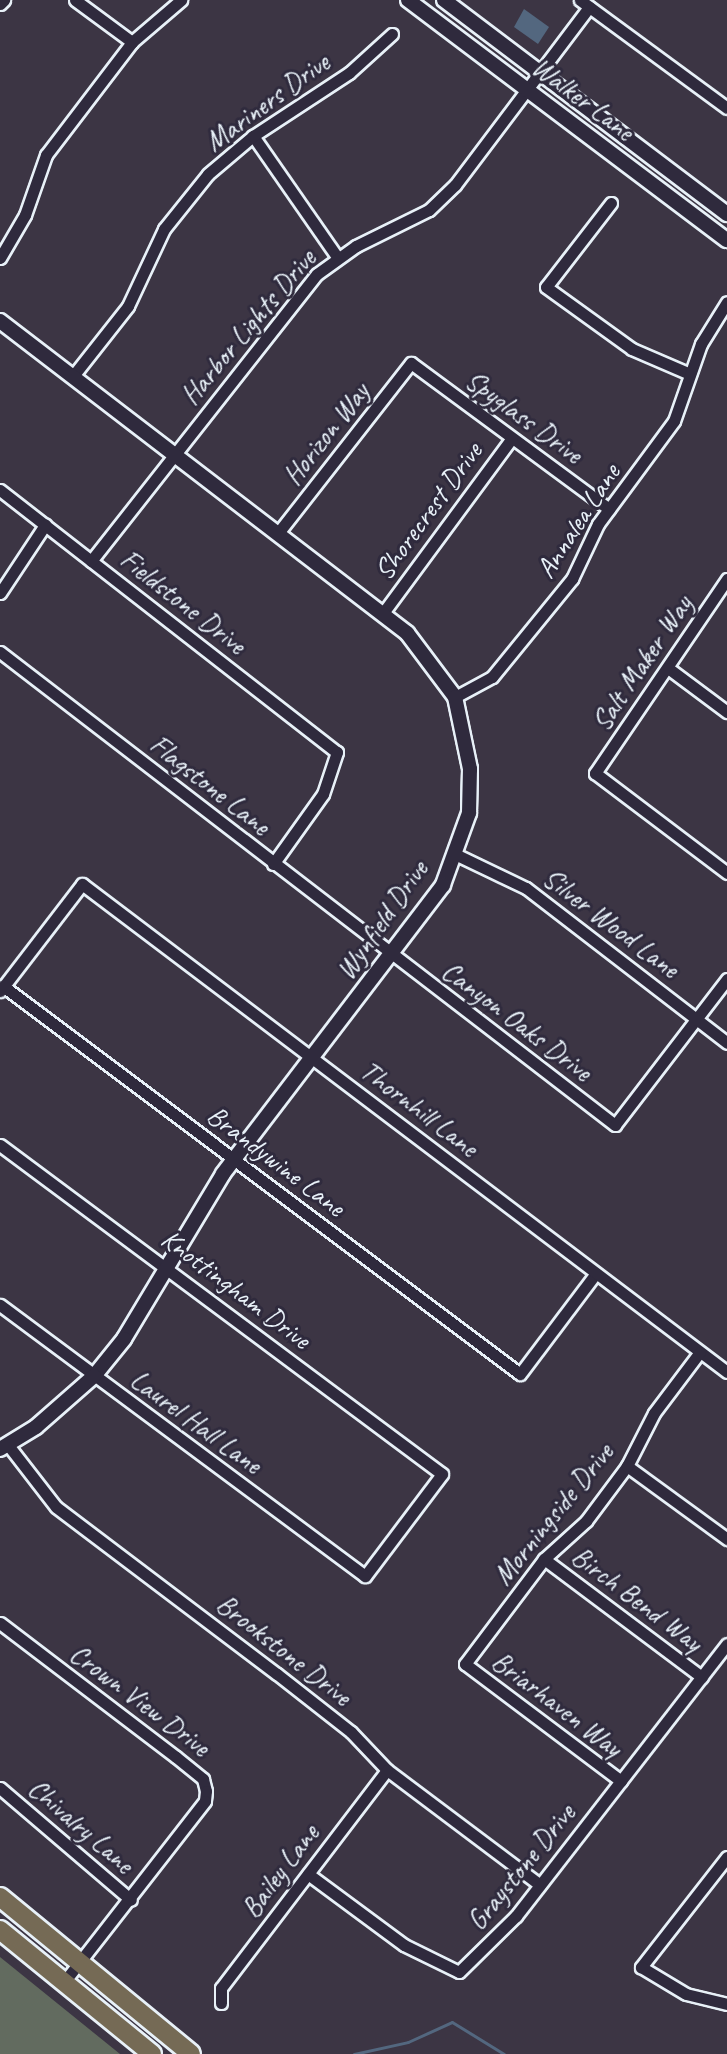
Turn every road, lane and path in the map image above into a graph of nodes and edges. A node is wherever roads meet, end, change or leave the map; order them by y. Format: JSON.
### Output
{"nodes":[{"id":1,"x":75,"y":0,"type":"edge"},
{"id":2,"x":181,"y":0,"type":"edge"},
{"id":3,"x":408,"y":0,"type":"edge"},
{"id":4,"x":444,"y":0,"type":"edge"},
{"id":5,"x":584,"y":4,"type":"edge"},
{"id":6,"x":392,"y":34,"type":"dead end"},
{"id":7,"x":132,"y":42,"type":"junction"},
{"id":8,"x":535,"y":81,"type":"junction"},
{"id":9,"x":727,"y":108,"type":"edge"},
{"id":10,"x":253,"y":136,"type":"junction"},
{"id":11,"x":611,"y":203,"type":"dead end"},
{"id":12,"x":727,"y":214,"type":"edge"},
{"id":13,"x":727,"y":240,"type":"edge"},
{"id":14,"x":337,"y":257,"type":"junction"},
{"id":15,"x":0,"y":258,"type":"edge"},
{"id":16,"x":727,"y":302,"type":"edge"},
{"id":17,"x":0,"y":321,"type":"edge"},
{"id":18,"x":411,"y":363,"type":"joint"},
{"id":19,"x":690,"y":374,"type":"junction"},
{"id":20,"x":73,"y":376,"type":"junction"},
{"id":21,"x":512,"y":438,"type":"junction"},
{"id":22,"x":175,"y":455,"type":"junction"},
{"id":23,"x":0,"y":490,"type":"edge"},
{"id":24,"x":609,"y":509,"type":"junction"},
{"id":25,"x":45,"y":525,"type":"junction"},
{"id":26,"x":278,"y":533,"type":"junction"},
{"id":27,"x":91,"y":561,"type":"junction"},
{"id":28,"x":727,"y":579,"type":"edge"},
{"id":29,"x":0,"y":593,"type":"edge"},
{"id":30,"x":383,"y":613,"type":"junction"},
{"id":31,"x":0,"y":652,"type":"edge"},
{"id":32,"x":668,"y":668,"type":"junction"},
{"id":33,"x":455,"y":697,"type":"junction"},
{"id":34,"x":727,"y":712,"type":"edge"},
{"id":35,"x":457,"y":855,"type":"junction"},
{"id":36,"x":273,"y":864,"type":"junction"},
{"id":37,"x":727,"y":873,"type":"edge"},
{"id":38,"x":391,"y":956,"type":"junction"},
{"id":39,"x":727,"y":979,"type":"edge"},
{"id":40,"x":2,"y":988,"type":"edge"},
{"id":41,"x":697,"y":1018,"type":"junction"},
{"id":42,"x":727,"y":1043,"type":"edge"},
{"id":43,"x":313,"y":1058,"type":"junction"},
{"id":44,"x":0,"y":1145,"type":"edge"},
{"id":45,"x":235,"y":1160,"type":"junction"},
{"id":46,"x":166,"y":1266,"type":"junction"},
{"id":47,"x":596,"y":1273,"type":"junction"},
{"id":48,"x":0,"y":1305,"type":"edge"},
{"id":49,"x":700,"y":1352,"type":"junction"},
{"id":50,"x":727,"y":1372,"type":"edge"},
{"id":51,"x":94,"y":1376,"type":"junction"},
{"id":52,"x":4,"y":1447,"type":"edge"},
{"id":53,"x":627,"y":1466,"type":"junction"},
{"id":54,"x":727,"y":1539,"type":"edge"},
{"id":55,"x":544,"y":1559,"type":"junction"},
{"id":56,"x":365,"y":1576,"type":"joint"},
{"id":57,"x":0,"y":1623,"type":"edge"},
{"id":58,"x":727,"y":1644,"type":"edge"},
{"id":59,"x":465,"y":1664,"type":"joint"},
{"id":60,"x":702,"y":1677,"type":"junction"},
{"id":61,"x":387,"y":1770,"type":"junction"},
{"id":62,"x":621,"y":1781,"type":"junction"},
{"id":63,"x":0,"y":1788,"type":"edge"},
{"id":64,"x":727,"y":1857,"type":"edge"},
{"id":65,"x":308,"y":1874,"type":"junction"},
{"id":66,"x":540,"y":1885,"type":"junction"},
{"id":67,"x":0,"y":1897,"type":"edge"},
{"id":68,"x":131,"y":1900,"type":"junction"},
{"id":69,"x":0,"y":1930,"type":"edge"},
{"id":70,"x":80,"y":1962,"type":"junction"},
{"id":71,"x":64,"y":1982,"type":"junction"},
{"id":72,"x":221,"y":2003,"type":"dead end"},
{"id":73,"x":727,"y":2004,"type":"edge"},
{"id":74,"x":152,"y":2054,"type":"edge"},
{"id":75,"x":191,"y":2054,"type":"edge"}],
"edges":[{"from":1,"to":7,"type":"street"},
{"from":2,"to":7,"type":"street"},
{"from":3,"to":8,"type":"street","name":"Walker Lane"},
{"from":4,"to":8,"type":"street","name":"Walker Lane"},
{"from":5,"to":8,"type":"street","name":"Harbor Lights Drive"},
{"from":5,"to":9,"type":"street"},
{"from":6,"to":10,"type":"street","name":"Mariners Drive"},
{"from":7,"to":15,"type":"street"},
{"from":8,"to":12,"type":"street","name":"Walker Lane"},
{"from":8,"to":13,"type":"street","name":"Walker Lane"},
{"from":8,"to":14,"type":"street","name":"Harbor Lights Drive"},
{"from":10,"to":14,"type":"street"},
{"from":10,"to":20,"type":"street","name":"Mariners Drive"},
{"from":11,"to":19,"type":"street"},
{"from":14,"to":22,"type":"street","name":"Harbor Lights Drive"},
{"from":16,"to":19,"type":"street","name":"Annalea Lane"},
{"from":17,"to":20,"type":"street","name":"Wynfield Drive"},
{"from":18,"to":21,"type":"street","name":"Spyglass Drive"},
{"from":18,"to":26,"type":"street","name":"Horizon Way"},
{"from":19,"to":24,"type":"street","name":"Annalea Lane"},
{"from":20,"to":22,"type":"street","name":"Wynfield Drive"},
{"from":21,"to":24,"type":"street","name":"Spyglass Drive"},
{"from":21,"to":30,"type":"street","name":"Shorecrest Drive"},
{"from":22,"to":26,"type":"street","name":"Wynfield Drive"},
{"from":22,"to":27,"type":"street","name":"Harbor Lights Drive"},
{"from":23,"to":25,"type":"street","name":"Fieldstone Drive"},
{"from":24,"to":33,"type":"street","name":"Annalea Lane"},
{"from":25,"to":27,"type":"street","name":"Fieldstone Drive"},
{"from":25,"to":29,"type":"street"},
{"from":26,"to":30,"type":"street","name":"Wynfield Drive"},
{"from":27,"to":36,"type":"street","name":"Fieldstone Drive"},
{"from":28,"to":32,"type":"street","name":"Salt Maker Way"},
{"from":30,"to":33,"type":"street","name":"Wynfield Drive"},
{"from":31,"to":36,"type":"street","name":"Flagstone Lane"},
{"from":32,"to":34,"type":"street"},
{"from":32,"to":37,"type":"street","name":"Salt Maker Way"},
{"from":33,"to":35,"type":"street","name":"Wynfield Drive"},
{"from":35,"to":38,"type":"street","name":"Wynfield Drive"},
{"from":35,"to":41,"type":"street","name":"Silver Wood Lane"},
{"from":36,"to":38,"type":"street","name":"Flagstone Lane"},
{"from":38,"to":41,"type":"street","name":"Canyon Oaks Drive"},
{"from":38,"to":43,"type":"street","name":"Wynfield Drive"},
{"from":39,"to":41,"type":"street"},
{"from":40,"to":43,"type":"street","name":"Thornhill Lane"},
{"from":40,"to":45,"type":"street","name":"Brandywine Lane"},
{"from":41,"to":42,"type":"street","name":"Silver Wood Lane"},
{"from":43,"to":45,"type":"street","name":"Wynfield Drive"},
{"from":43,"to":47,"type":"street","name":"Thornhill Lane"},
{"from":44,"to":46,"type":"street","name":"Knottingham Drive"},
{"from":45,"to":46,"type":"street","name":"Wynfield Drive"},
{"from":45,"to":47,"type":"street","name":"Brandywine Lane"},
{"from":46,"to":51,"type":"street","name":"Wynfield Drive"},
{"from":46,"to":56,"type":"street","name":"Knottingham Drive"},
{"from":47,"to":49,"type":"street","name":"Thornhill Lane"},
{"from":48,"to":51,"type":"street","name":"Laurel Hall Lane"},
{"from":49,"to":50,"type":"street","name":"Thornhill Lane"},
{"from":49,"to":53,"type":"street","name":"Morningside Drive"},
{"from":51,"to":52,"type":"street","name":"Wynfield Drive"},
{"from":51,"to":56,"type":"street","name":"Laurel Hall Lane"},
{"from":52,"to":61,"type":"street","name":"Brookstone Drive"},
{"from":53,"to":54,"type":"street"},
{"from":53,"to":55,"type":"street","name":"Morningside Drive"},
{"from":55,"to":59,"type":"street","name":"Morningside Drive"},
{"from":55,"to":60,"type":"street","name":"Birch Bend Way"},
{"from":57,"to":68,"type":"street","name":"Crown View Drive"},
{"from":58,"to":60,"type":"street","name":"Graystone Drive"},
{"from":59,"to":62,"type":"street","name":"Briarhaven Way"},
{"from":60,"to":62,"type":"street","name":"Graystone Drive"},
{"from":61,"to":65,"type":"street","name":"Bailey Lane"},
{"from":61,"to":66,"type":"street","name":"Brookstone Drive"},
{"from":62,"to":66,"type":"street","name":"Graystone Drive"},
{"from":63,"to":68,"type":"street","name":"Chivalry Lane"},
{"from":64,"to":73,"type":"street"},
{"from":65,"to":66,"type":"street","name":"Graystone Drive"},
{"from":65,"to":72,"type":"street","name":"Bailey Lane"},
{"from":67,"to":70,"type":"main road"},
{"from":68,"to":70,"type":"street","name":"Crown View Drive"},
{"from":69,"to":71,"type":"main road"},
{"from":70,"to":71,"type":"street","name":"Crown View Drive"},
{"from":70,"to":75,"type":"main road"},
{"from":71,"to":74,"type":"main road"}]}
